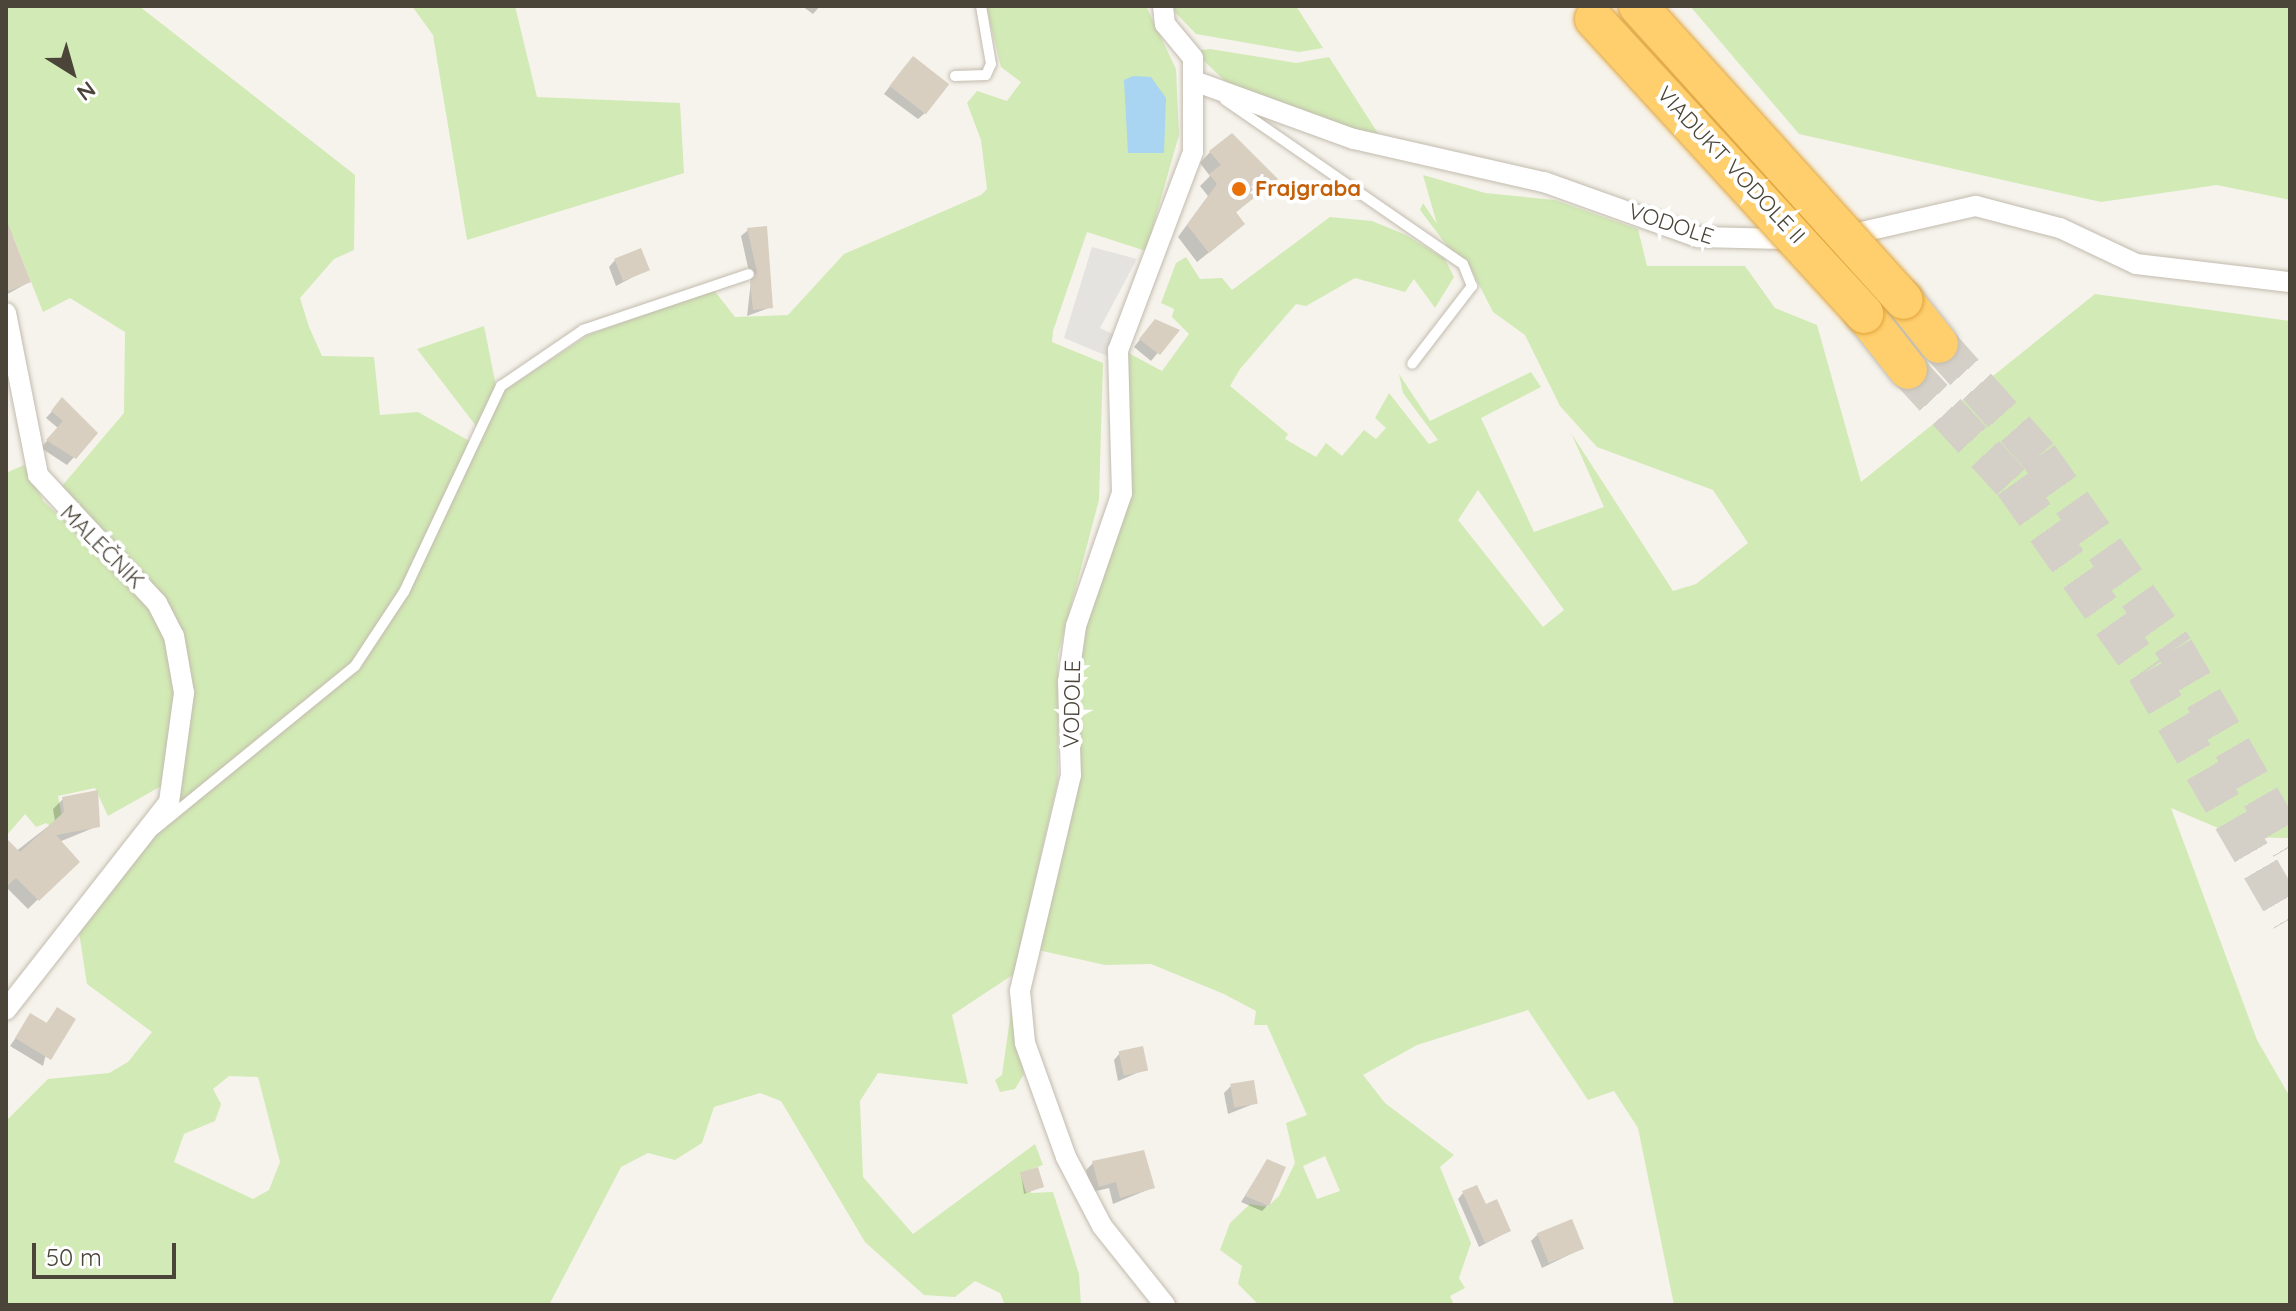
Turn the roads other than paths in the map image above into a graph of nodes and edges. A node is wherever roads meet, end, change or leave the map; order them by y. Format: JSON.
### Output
{"nodes":[{"id":1,"x":981,"y":6,"type":"edge"},
{"id":2,"x":1163,"y":6,"type":"edge"},
{"id":3,"x":1638,"y":6,"type":"edge"},
{"id":4,"x":1587,"y":13,"type":"edge"},
{"id":5,"x":955,"y":76,"type":"dead end"},
{"id":6,"x":1197,"y":82,"type":"junction"},
{"id":7,"x":749,"y":274,"type":"dead end"},
{"id":8,"x":2290,"y":282,"type":"edge"},
{"id":9,"x":6,"y":313,"type":"edge"},
{"id":10,"x":1939,"y":344,"type":"tunnel mouth"},
{"id":11,"x":1412,"y":364,"type":"dead end"},
{"id":12,"x":1908,"y":370,"type":"tunnel mouth"},
{"id":13,"x":142,"y":837,"type":"junction"},
{"id":14,"x":6,"y":1010,"type":"edge"},
{"id":15,"x":1165,"y":1305,"type":"edge"}],
"edges":[{"from":1,"to":5,"type":"lane"},
{"from":2,"to":6,"type":"street"},
{"from":3,"to":10,"type":"highway","name":"VIADUKT VODOLE II","bridge":true},
{"from":4,"to":12,"type":"highway","name":"VIADUKT VODOLE II","bridge":true},
{"from":6,"to":8,"type":"street","name":"VODOLE"},
{"from":6,"to":11,"type":"lane"},
{"from":6,"to":15,"type":"street","name":"VODOLE"},
{"from":7,"to":13,"type":"lane"},
{"from":9,"to":13,"type":"street","name":"MALEČNIK"},
{"from":13,"to":14,"type":"street","name":"MALEČNIK"}]}
